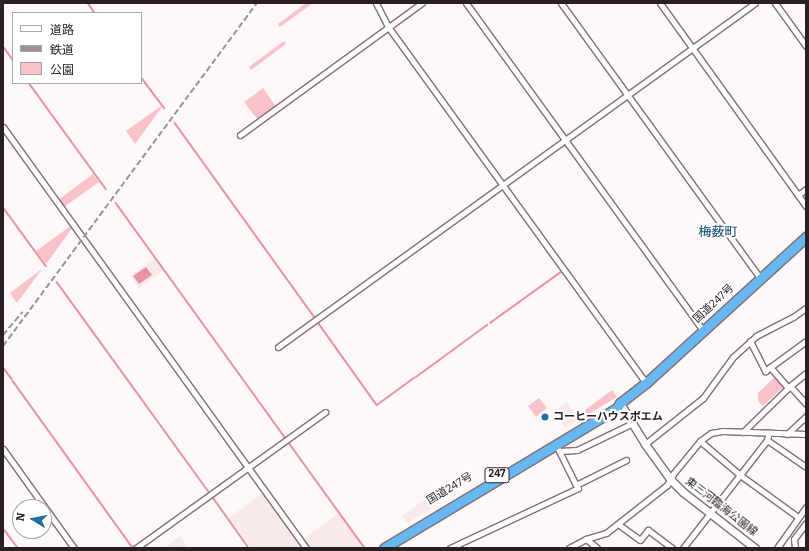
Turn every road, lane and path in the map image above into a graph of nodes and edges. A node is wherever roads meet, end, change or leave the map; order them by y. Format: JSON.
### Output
{"nodes":[{"id":1,"x":376,"y":3,"type":"edge"},
{"id":2,"x":422,"y":3,"type":"edge"},
{"id":3,"x":466,"y":3,"type":"edge"},
{"id":4,"x":561,"y":3,"type":"edge"},
{"id":5,"x":660,"y":3,"type":"edge"},
{"id":6,"x":755,"y":3,"type":"edge"},
{"id":7,"x":775,"y":3,"type":"edge"},
{"id":8,"x":389,"y":28,"type":"junction"},
{"id":9,"x":806,"y":46,"type":"edge"},
{"id":10,"x":692,"y":48,"type":"junction"},
{"id":11,"x":627,"y":95,"type":"junction"},
{"id":12,"x":3,"y":126,"type":"edge"},
{"id":13,"x":240,"y":135,"type":"dead end"},
{"id":14,"x":565,"y":140,"type":"junction"},
{"id":15,"x":502,"y":185,"type":"junction"},
{"id":16,"x":806,"y":189,"type":"edge"},
{"id":17,"x":798,"y":195,"type":"junction"},
{"id":18,"x":806,"y":206,"type":"edge"},
{"id":19,"x":806,"y":237,"type":"edge"},
{"id":20,"x":760,"y":278,"type":"junction"},
{"id":21,"x":806,"y":308,"type":"edge"},
{"id":22,"x":703,"y":331,"type":"junction"},
{"id":23,"x":806,"y":341,"type":"edge"},
{"id":24,"x":750,"y":342,"type":"junction"},
{"id":25,"x":278,"y":347,"type":"dead end"},
{"id":26,"x":770,"y":367,"type":"junction"},
{"id":27,"x":806,"y":373,"type":"edge"},
{"id":28,"x":646,"y":383,"type":"junction"},
{"id":29,"x":789,"y":387,"type":"junction"},
{"id":30,"x":620,"y":403,"type":"junction"},
{"id":31,"x":806,"y":404,"type":"edge"},
{"id":32,"x":325,"y":412,"type":"dead end"},
{"id":33,"x":806,"y":416,"type":"edge"},
{"id":34,"x":632,"y":423,"type":"junction"},
{"id":35,"x":744,"y":432,"type":"junction"},
{"id":36,"x":769,"y":433,"type":"junction"},
{"id":37,"x":787,"y":434,"type":"junction"},
{"id":38,"x":806,"y":434,"type":"edge"},
{"id":39,"x":767,"y":440,"type":"junction"},
{"id":40,"x":700,"y":441,"type":"junction"},
{"id":41,"x":645,"y":444,"type":"junction"},
{"id":42,"x":557,"y":447,"type":"junction"},
{"id":43,"x":3,"y":449,"type":"edge"},
{"id":44,"x":626,"y":460,"type":"dead end"},
{"id":45,"x":248,"y":466,"type":"junction"},
{"id":46,"x":806,"y":467,"type":"edge"},
{"id":47,"x":740,"y":475,"type":"junction"},
{"id":48,"x":671,"y":480,"type":"junction"},
{"id":49,"x":576,"y":485,"type":"junction"},
{"id":50,"x":806,"y":507,"type":"edge"},
{"id":51,"x":710,"y":514,"type":"junction"},
{"id":52,"x":798,"y":517,"type":"junction"},
{"id":53,"x":806,"y":523,"type":"edge"},
{"id":54,"x":618,"y":524,"type":"junction"},
{"id":55,"x":586,"y":539,"type":"junction"},
{"id":56,"x":453,"y":547,"type":"edge"},
{"id":57,"x":74,"y":548,"type":"edge"},
{"id":58,"x":136,"y":548,"type":"edge"},
{"id":59,"x":306,"y":548,"type":"edge"},
{"id":60,"x":374,"y":548,"type":"edge"},
{"id":61,"x":384,"y":548,"type":"edge"},
{"id":62,"x":570,"y":548,"type":"edge"},
{"id":63,"x":597,"y":548,"type":"edge"},
{"id":64,"x":672,"y":548,"type":"edge"},
{"id":65,"x":683,"y":548,"type":"edge"},
{"id":66,"x":755,"y":548,"type":"edge"},
{"id":67,"x":777,"y":548,"type":"edge"},
{"id":68,"x":795,"y":548,"type":"edge"}],
"edges":[{"from":1,"to":8,"type":"street"},
{"from":2,"to":8,"type":"street"},
{"from":3,"to":14,"type":"street"},
{"from":4,"to":11,"type":"street"},
{"from":5,"to":10,"type":"street"},
{"from":6,"to":10,"type":"street"},
{"from":7,"to":9,"type":"street"},
{"from":8,"to":13,"type":"street"},
{"from":8,"to":15,"type":"street"},
{"from":10,"to":11,"type":"street"},
{"from":10,"to":17,"type":"street"},
{"from":11,"to":14,"type":"street"},
{"from":11,"to":20,"type":"street"},
{"from":12,"to":45,"type":"street"},
{"from":14,"to":15,"type":"street"},
{"from":14,"to":22,"type":"street"},
{"from":15,"to":25,"type":"street"},
{"from":15,"to":28,"type":"street"},
{"from":16,"to":17,"type":"street"},
{"from":17,"to":18,"type":"street"},
{"from":19,"to":20,"type":"highway","name":"国道247号","number":"247"},
{"from":20,"to":22,"type":"highway","name":"国道247号","number":"247"},
{"from":21,"to":24,"type":"street"},
{"from":22,"to":28,"type":"highway","name":"国道247号","number":"247"},
{"from":23,"to":26,"type":"street"},
{"from":24,"to":26,"type":"street"},
{"from":24,"to":41,"type":"street"},
{"from":26,"to":29,"type":"street"},
{"from":27,"to":29,"type":"street"},
{"from":28,"to":30,"type":"highway","name":"国道247号","number":"247"},
{"from":29,"to":31,"type":"street"},
{"from":29,"to":35,"type":"street"},
{"from":30,"to":34,"type":"main road","name":"東三河臨海公園線"},
{"from":30,"to":42,"type":"highway","name":"国道247号","number":"247"},
{"from":30,"to":60,"type":"highway","name":"国道247号","number":"247"},
{"from":32,"to":45,"type":"street"},
{"from":33,"to":37,"type":"street"},
{"from":34,"to":41,"type":"main road","name":"東三河臨海公園線"},
{"from":34,"to":42,"type":"street"},
{"from":35,"to":36,"type":"street"},
{"from":35,"to":40,"type":"street"},
{"from":36,"to":37,"type":"street"},
{"from":36,"to":39,"type":"street"},
{"from":37,"to":38,"type":"street"},
{"from":39,"to":46,"type":"street"},
{"from":39,"to":47,"type":"street"},
{"from":40,"to":47,"type":"street"},
{"from":40,"to":48,"type":"street"},
{"from":41,"to":48,"type":"main road","name":"東三河臨海公園線"},
{"from":42,"to":49,"type":"street"},
{"from":42,"to":61,"type":"highway","name":"国道247号","number":"247"},
{"from":43,"to":57,"type":"street"},
{"from":44,"to":49,"type":"street"},
{"from":45,"to":58,"type":"street"},
{"from":45,"to":59,"type":"street"},
{"from":47,"to":51,"type":"street"},
{"from":47,"to":52,"type":"street"},
{"from":48,"to":51,"type":"main road","name":"東三河臨海公園線"},
{"from":48,"to":54,"type":"street"},
{"from":49,"to":56,"type":"street"},
{"from":50,"to":52,"type":"street"},
{"from":51,"to":65,"type":"street"},
{"from":51,"to":66,"type":"main road","name":"東三河臨海公園線"},
{"from":52,"to":67,"type":"street"},
{"from":53,"to":68,"type":"street"},
{"from":54,"to":55,"type":"street"},
{"from":54,"to":64,"type":"street"},
{"from":55,"to":62,"type":"street"},
{"from":55,"to":63,"type":"street"}]}
